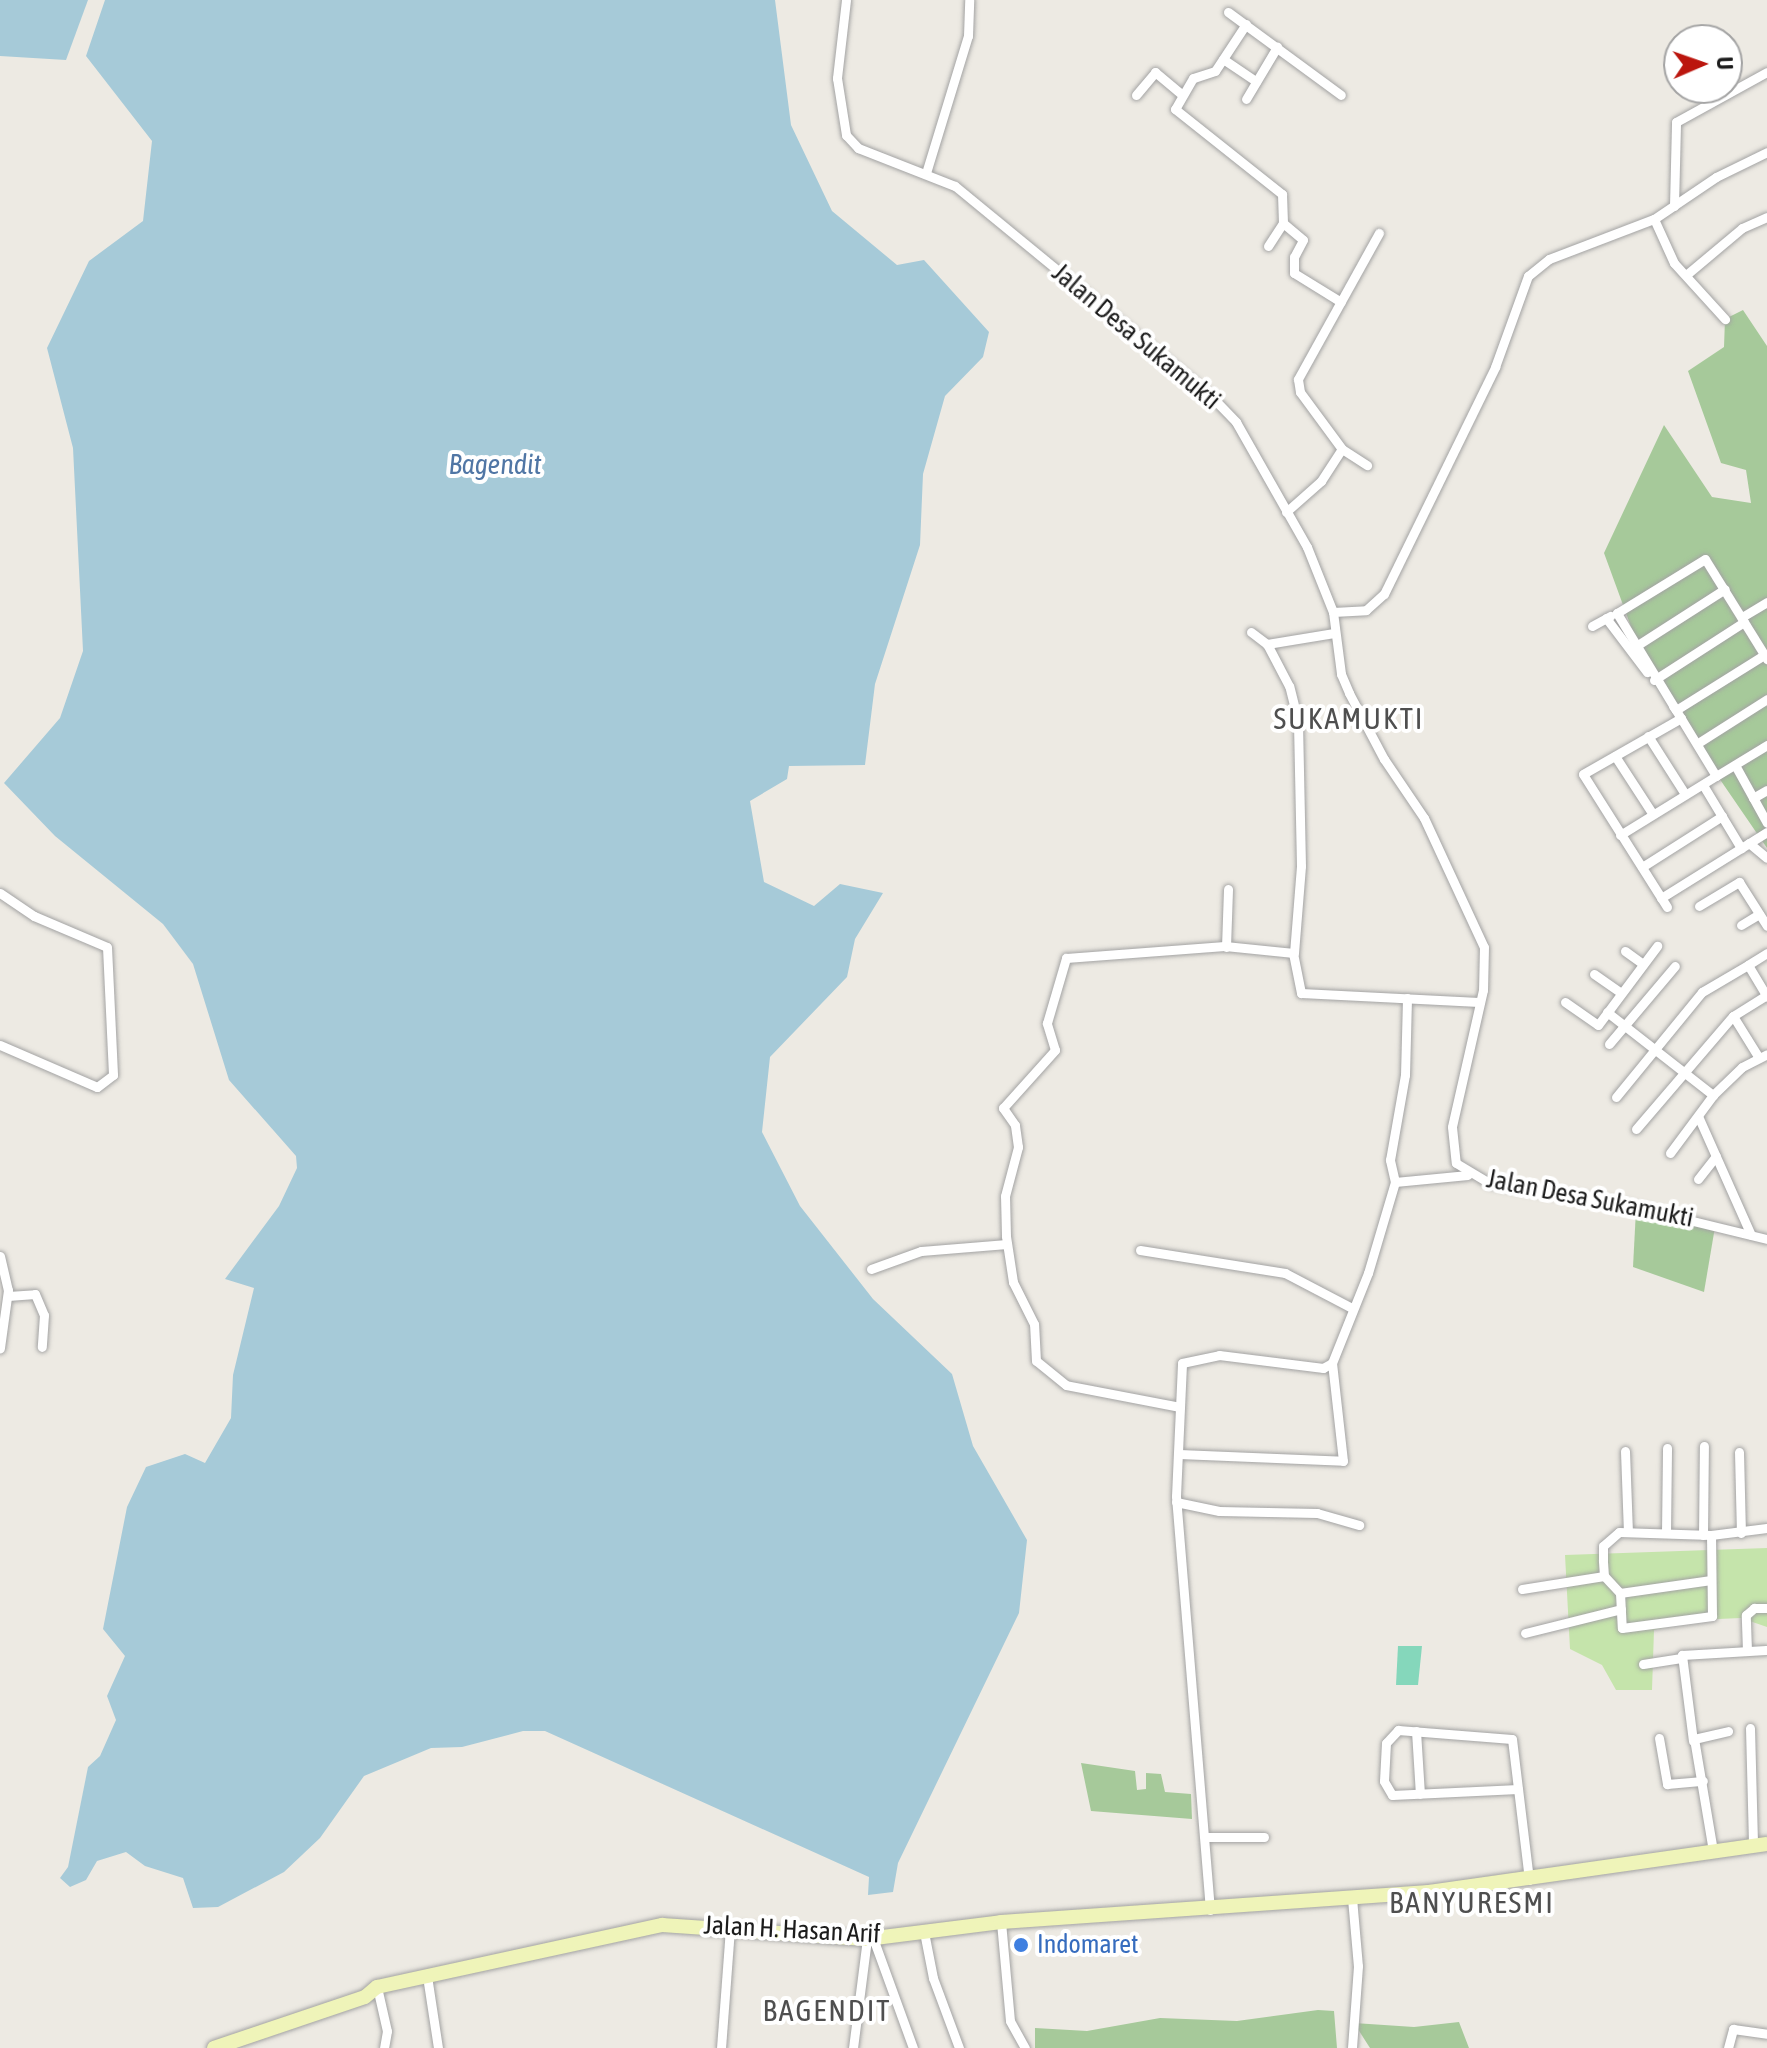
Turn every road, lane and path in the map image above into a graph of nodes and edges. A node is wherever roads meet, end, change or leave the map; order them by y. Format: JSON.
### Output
{"nodes":[{"id":1,"x":846,"y":0,"type":"edge"},
{"id":2,"x":969,"y":0,"type":"edge"},
{"id":3,"x":1228,"y":12,"type":"dead end"},
{"id":4,"x":1246,"y":24,"type":"junction"},
{"id":5,"x":1277,"y":47,"type":"junction"},
{"id":6,"x":1223,"y":59,"type":"junction"},
{"id":7,"x":1767,"y":72,"type":"edge"},
{"id":8,"x":1256,"y":81,"type":"junction"},
{"id":9,"x":1136,"y":95,"type":"dead end"},
{"id":10,"x":1182,"y":95,"type":"junction"},
{"id":11,"x":1341,"y":95,"type":"dead end"},
{"id":12,"x":1246,"y":99,"type":"dead end"},
{"id":13,"x":1767,"y":152,"type":"edge"},
{"id":14,"x":926,"y":173,"type":"junction"},
{"id":15,"x":1674,"y":206,"type":"junction"},
{"id":16,"x":1767,"y":217,"type":"edge"},
{"id":17,"x":1654,"y":219,"type":"junction"},
{"id":18,"x":1283,"y":223,"type":"junction"},
{"id":19,"x":1379,"y":233,"type":"dead end"},
{"id":20,"x":1268,"y":246,"type":"dead end"},
{"id":21,"x":1686,"y":275,"type":"junction"},
{"id":22,"x":1341,"y":302,"type":"junction"},
{"id":23,"x":1725,"y":319,"type":"dead end"},
{"id":24,"x":1342,"y":449,"type":"junction"},
{"id":25,"x":1367,"y":465,"type":"dead end"},
{"id":26,"x":1286,"y":512,"type":"junction"},
{"id":27,"x":1725,"y":589,"type":"junction"},
{"id":28,"x":1767,"y":602,"type":"edge"},
{"id":29,"x":1333,"y":612,"type":"junction"},
{"id":30,"x":1617,"y":613,"type":"junction"},
{"id":31,"x":1606,"y":618,"type":"junction"},
{"id":32,"x":1743,"y":620,"type":"junction"},
{"id":33,"x":1592,"y":626,"type":"dead end"},
{"id":34,"x":1251,"y":632,"type":"dead end"},
{"id":35,"x":1334,"y":633,"type":"junction"},
{"id":36,"x":1267,"y":644,"type":"junction"},
{"id":37,"x":1634,"y":647,"type":"junction"},
{"id":38,"x":1765,"y":657,"type":"edge"},
{"id":39,"x":1656,"y":679,"type":"junction"},
{"id":40,"x":1767,"y":699,"type":"edge"},
{"id":41,"x":1678,"y":714,"type":"junction"},
{"id":42,"x":1648,"y":736,"type":"junction"},
{"id":43,"x":1698,"y":743,"type":"junction"},
{"id":44,"x":1767,"y":745,"type":"edge"},
{"id":45,"x":1615,"y":756,"type":"junction"},
{"id":46,"x":1735,"y":765,"type":"junction"},
{"id":47,"x":1716,"y":776,"type":"junction"},
{"id":48,"x":1703,"y":785,"type":"junction"},
{"id":49,"x":1767,"y":790,"type":"edge"},
{"id":50,"x":1685,"y":794,"type":"junction"},
{"id":51,"x":1753,"y":798,"type":"junction"},
{"id":52,"x":1652,"y":813,"type":"junction"},
{"id":53,"x":1722,"y":816,"type":"junction"},
{"id":54,"x":1767,"y":823,"type":"edge"},
{"id":55,"x":1620,"y":835,"type":"junction"},
{"id":56,"x":1754,"y":840,"type":"edge"},
{"id":57,"x":1766,"y":857,"type":"edge"},
{"id":58,"x":1642,"y":867,"type":"junction"},
{"id":59,"x":1228,"y":889,"type":"dead end"},
{"id":60,"x":0,"y":893,"type":"edge"},
{"id":61,"x":1661,"y":898,"type":"junction"},
{"id":62,"x":1699,"y":906,"type":"dead end"},
{"id":63,"x":1667,"y":907,"type":"dead end"},
{"id":64,"x":1759,"y":914,"type":"junction"},
{"id":65,"x":1741,"y":925,"type":"dead end"},
{"id":66,"x":1767,"y":926,"type":"edge"},
{"id":67,"x":1657,"y":946,"type":"dead end"},
{"id":68,"x":1226,"y":947,"type":"junction"},
{"id":69,"x":1625,"y":951,"type":"dead end"},
{"id":70,"x":1293,"y":953,"type":"junction"},
{"id":71,"x":1767,"y":953,"type":"edge"},
{"id":72,"x":1643,"y":964,"type":"junction"},
{"id":73,"x":1748,"y":965,"type":"junction"},
{"id":74,"x":1675,"y":966,"type":"dead end"},
{"id":75,"x":1594,"y":974,"type":"dead end"},
{"id":76,"x":1621,"y":993,"type":"junction"},
{"id":77,"x":1766,"y":996,"type":"edge"},
{"id":78,"x":1407,"y":998,"type":"junction"},
{"id":79,"x":1479,"y":1002,"type":"junction"},
{"id":80,"x":1565,"y":1002,"type":"dead end"},
{"id":81,"x":1607,"y":1012,"type":"junction"},
{"id":82,"x":1733,"y":1016,"type":"junction"},
{"id":83,"x":1624,"y":1027,"type":"junction"},
{"id":84,"x":1609,"y":1044,"type":"dead end"},
{"id":85,"x":0,"y":1045,"type":"edge"},
{"id":86,"x":1654,"y":1050,"type":"junction"},
{"id":87,"x":1763,"y":1056,"type":"edge"},
{"id":88,"x":1682,"y":1071,"type":"junction"},
{"id":89,"x":1713,"y":1095,"type":"junction"},
{"id":90,"x":1616,"y":1097,"type":"dead end"},
{"id":91,"x":1698,"y":1116,"type":"junction"},
{"id":92,"x":1636,"y":1129,"type":"dead end"},
{"id":93,"x":1670,"y":1153,"type":"dead end"},
{"id":94,"x":1716,"y":1156,"type":"junction"},
{"id":95,"x":1468,"y":1175,"type":"junction"},
{"id":96,"x":1698,"y":1179,"type":"dead end"},
{"id":97,"x":1395,"y":1182,"type":"junction"},
{"id":98,"x":1767,"y":1224,"type":"edge"},
{"id":99,"x":1751,"y":1235,"type":"junction"},
{"id":100,"x":1765,"y":1237,"type":"edge"},
{"id":101,"x":1007,"y":1244,"type":"junction"},
{"id":102,"x":1140,"y":1250,"type":"dead end"},
{"id":103,"x":0,"y":1256,"type":"edge"},
{"id":104,"x":871,"y":1269,"type":"dead end"},
{"id":105,"x":8,"y":1296,"type":"junction"},
{"id":106,"x":1352,"y":1308,"type":"junction"},
{"id":107,"x":42,"y":1347,"type":"dead end"},
{"id":108,"x":0,"y":1348,"type":"edge"},
{"id":109,"x":1332,"y":1363,"type":"junction"},
{"id":110,"x":1180,"y":1407,"type":"junction"},
{"id":111,"x":1704,"y":1446,"type":"dead end"},
{"id":112,"x":1667,"y":1448,"type":"dead end"},
{"id":113,"x":1625,"y":1451,"type":"dead end"},
{"id":114,"x":1739,"y":1452,"type":"dead end"},
{"id":115,"x":1179,"y":1454,"type":"junction"},
{"id":116,"x":1176,"y":1502,"type":"junction"},
{"id":117,"x":1359,"y":1525,"type":"dead end"},
{"id":118,"x":1767,"y":1528,"type":"edge"},
{"id":119,"x":1628,"y":1531,"type":"junction"},
{"id":120,"x":1666,"y":1533,"type":"junction"},
{"id":121,"x":1741,"y":1533,"type":"junction"},
{"id":122,"x":1707,"y":1535,"type":"junction"},
{"id":123,"x":1604,"y":1576,"type":"junction"},
{"id":124,"x":1711,"y":1580,"type":"junction"},
{"id":125,"x":1522,"y":1589,"type":"dead end"},
{"id":126,"x":1620,"y":1593,"type":"junction"},
{"id":127,"x":1767,"y":1608,"type":"edge"},
{"id":128,"x":1621,"y":1609,"type":"junction"},
{"id":129,"x":1525,"y":1633,"type":"dead end"},
{"id":130,"x":1766,"y":1650,"type":"edge"},
{"id":131,"x":1747,"y":1651,"type":"junction"},
{"id":132,"x":1680,"y":1658,"type":"junction"},
{"id":133,"x":1643,"y":1664,"type":"dead end"},
{"id":134,"x":1750,"y":1728,"type":"dead end"},
{"id":135,"x":1416,"y":1731,"type":"junction"},
{"id":136,"x":1728,"y":1731,"type":"dead end"},
{"id":137,"x":1659,"y":1738,"type":"dead end"},
{"id":138,"x":1693,"y":1741,"type":"junction"},
{"id":139,"x":1703,"y":1781,"type":"junction"},
{"id":140,"x":1518,"y":1789,"type":"junction"},
{"id":141,"x":1420,"y":1794,"type":"junction"},
{"id":142,"x":1207,"y":1837,"type":"junction"},
{"id":143,"x":1264,"y":1837,"type":"dead end"},
{"id":144,"x":1760,"y":1845,"type":"edge"},
{"id":145,"x":1713,"y":1851,"type":"junction"},
{"id":146,"x":1529,"y":1881,"type":"junction"},
{"id":147,"x":1352,"y":1898,"type":"junction"},
{"id":148,"x":1210,"y":1910,"type":"junction"},
{"id":149,"x":1001,"y":1922,"type":"junction"},
{"id":150,"x":730,"y":1928,"type":"junction"},
{"id":151,"x":924,"y":1932,"type":"junction"},
{"id":152,"x":870,"y":1938,"type":"junction"},
{"id":153,"x":427,"y":1976,"type":"junction"},
{"id":154,"x":377,"y":1987,"type":"junction"},
{"id":155,"x":1767,"y":2034,"type":"edge"},
{"id":156,"x":214,"y":2048,"type":"edge"},
{"id":157,"x":384,"y":2048,"type":"edge"},
{"id":158,"x":438,"y":2048,"type":"edge"},
{"id":159,"x":721,"y":2048,"type":"edge"},
{"id":160,"x":853,"y":2048,"type":"edge"},
{"id":161,"x":913,"y":2048,"type":"edge"},
{"id":162,"x":959,"y":2048,"type":"edge"},
{"id":163,"x":1025,"y":2048,"type":"edge"},
{"id":164,"x":1352,"y":2048,"type":"edge"},
{"id":165,"x":1728,"y":2048,"type":"edge"}],
"edges":[{"from":1,"to":14,"type":"street","name":"Jalan Desa Sukamukti"},
{"from":2,"to":14,"type":"street"},
{"from":3,"to":4,"type":"street"},
{"from":4,"to":5,"type":"street"},
{"from":4,"to":6,"type":"street"},
{"from":5,"to":8,"type":"street"},
{"from":5,"to":11,"type":"street"},
{"from":6,"to":8,"type":"street"},
{"from":6,"to":10,"type":"street"},
{"from":7,"to":15,"type":"street"},
{"from":8,"to":12,"type":"street"},
{"from":9,"to":10,"type":"street"},
{"from":10,"to":18,"type":"street"},
{"from":13,"to":15,"type":"street"},
{"from":14,"to":26,"type":"street","name":"Jalan Desa Sukamukti"},
{"from":15,"to":17,"type":"street"},
{"from":16,"to":21,"type":"street"},
{"from":17,"to":21,"type":"street"},
{"from":17,"to":29,"type":"street"},
{"from":18,"to":20,"type":"street"},
{"from":18,"to":22,"type":"street"},
{"from":19,"to":22,"type":"street"},
{"from":21,"to":23,"type":"street"},
{"from":22,"to":24,"type":"street"},
{"from":24,"to":25,"type":"street"},
{"from":24,"to":26,"type":"street"},
{"from":26,"to":29,"type":"street","name":"Jalan Desa Sukamukti"},
{"from":27,"to":30,"type":"street"},
{"from":27,"to":32,"type":"street"},
{"from":27,"to":37,"type":"street"},
{"from":28,"to":32,"type":"street"},
{"from":29,"to":35,"type":"street","name":"Jalan Desa Sukamukti"},
{"from":30,"to":31,"type":"street"},
{"from":30,"to":37,"type":"street"},
{"from":31,"to":33,"type":"street"},
{"from":31,"to":37,"type":"street"},
{"from":32,"to":38,"type":"street"},
{"from":32,"to":39,"type":"street"},
{"from":34,"to":36,"type":"street"},
{"from":35,"to":36,"type":"street"},
{"from":35,"to":79,"type":"street","name":"Jalan Desa Sukamukti"},
{"from":36,"to":70,"type":"street"},
{"from":37,"to":39,"type":"street"},
{"from":38,"to":41,"type":"street"},
{"from":39,"to":41,"type":"street"},
{"from":40,"to":43,"type":"street"},
{"from":41,"to":42,"type":"street"},
{"from":41,"to":43,"type":"street"},
{"from":42,"to":45,"type":"street"},
{"from":42,"to":50,"type":"street"},
{"from":43,"to":47,"type":"street"},
{"from":44,"to":46,"type":"street"},
{"from":45,"to":52,"type":"street"},
{"from":45,"to":55,"type":"street"},
{"from":46,"to":47,"type":"street"},
{"from":46,"to":51,"type":"street"},
{"from":47,"to":48,"type":"street"},
{"from":48,"to":50,"type":"street"},
{"from":48,"to":53,"type":"street"},
{"from":49,"to":51,"type":"street"},
{"from":50,"to":52,"type":"street"},
{"from":51,"to":54,"type":"street"},
{"from":52,"to":55,"type":"street"},
{"from":53,"to":56,"type":"street"},
{"from":53,"to":58,"type":"street"},
{"from":55,"to":58,"type":"street"},
{"from":56,"to":57,"type":"street"},
{"from":56,"to":61,"type":"street"},
{"from":58,"to":61,"type":"street"},
{"from":59,"to":68,"type":"street"},
{"from":60,"to":85,"type":"street"},
{"from":61,"to":63,"type":"street"},
{"from":62,"to":64,"type":"street"},
{"from":64,"to":65,"type":"street"},
{"from":64,"to":66,"type":"street"},
{"from":67,"to":72,"type":"street"},
{"from":68,"to":70,"type":"street"},
{"from":68,"to":101,"type":"street"},
{"from":69,"to":72,"type":"street"},
{"from":70,"to":78,"type":"street"},
{"from":71,"to":73,"type":"street"},
{"from":72,"to":76,"type":"street"},
{"from":73,"to":77,"type":"street"},
{"from":73,"to":86,"type":"street"},
{"from":74,"to":83,"type":"street"},
{"from":75,"to":76,"type":"street"},
{"from":76,"to":81,"type":"street"},
{"from":77,"to":82,"type":"street"},
{"from":78,"to":79,"type":"street"},
{"from":78,"to":97,"type":"street"},
{"from":79,"to":95,"type":"street","name":"Jalan Desa Sukamukti"},
{"from":80,"to":81,"type":"street"},
{"from":81,"to":83,"type":"street"},
{"from":82,"to":87,"type":"street"},
{"from":82,"to":88,"type":"street"},
{"from":83,"to":84,"type":"street"},
{"from":83,"to":86,"type":"street"},
{"from":86,"to":88,"type":"street"},
{"from":86,"to":90,"type":"street"},
{"from":87,"to":89,"type":"street"},
{"from":88,"to":89,"type":"street"},
{"from":88,"to":92,"type":"street"},
{"from":89,"to":91,"type":"street"},
{"from":91,"to":93,"type":"street"},
{"from":91,"to":94,"type":"street"},
{"from":94,"to":96,"type":"street"},
{"from":94,"to":99,"type":"street"},
{"from":95,"to":97,"type":"street"},
{"from":95,"to":99,"type":"street","name":"Jalan Desa Sukamukti"},
{"from":97,"to":106,"type":"street"},
{"from":98,"to":100,"type":"street"},
{"from":99,"to":100,"type":"street","name":"Jalan Desa Sukamukti"},
{"from":101,"to":104,"type":"street"},
{"from":101,"to":110,"type":"street"},
{"from":102,"to":106,"type":"street"},
{"from":103,"to":105,"type":"street"},
{"from":105,"to":107,"type":"street"},
{"from":105,"to":108,"type":"street"},
{"from":106,"to":109,"type":"street"},
{"from":109,"to":110,"type":"street"},
{"from":109,"to":115,"type":"street"},
{"from":110,"to":115,"type":"street"},
{"from":111,"to":122,"type":"street"},
{"from":112,"to":120,"type":"street"},
{"from":113,"to":119,"type":"street"},
{"from":114,"to":121,"type":"street"},
{"from":115,"to":116,"type":"street"},
{"from":116,"to":117,"type":"street"},
{"from":116,"to":142,"type":"street"},
{"from":118,"to":121,"type":"street"},
{"from":119,"to":120,"type":"street"},
{"from":119,"to":123,"type":"street"},
{"from":120,"to":122,"type":"street"},
{"from":121,"to":122,"type":"street"},
{"from":122,"to":124,"type":"street"},
{"from":123,"to":125,"type":"street"},
{"from":123,"to":126,"type":"street"},
{"from":124,"to":126,"type":"street"},
{"from":124,"to":128,"type":"street"},
{"from":126,"to":128,"type":"street"},
{"from":127,"to":131,"type":"street"},
{"from":128,"to":129,"type":"street"},
{"from":130,"to":131,"type":"street"},
{"from":131,"to":132,"type":"street"},
{"from":132,"to":133,"type":"street"},
{"from":132,"to":138,"type":"street"},
{"from":134,"to":144,"type":"street"},
{"from":135,"to":140,"type":"street"},
{"from":135,"to":141,"type":"street"},
{"from":135,"to":141,"type":"street"},
{"from":136,"to":138,"type":"street"},
{"from":137,"to":139,"type":"street"},
{"from":138,"to":139,"type":"street"},
{"from":139,"to":145,"type":"street"},
{"from":140,"to":141,"type":"street"},
{"from":140,"to":146,"type":"street"},
{"from":142,"to":143,"type":"street"},
{"from":142,"to":148,"type":"street"},
{"from":144,"to":145,"type":"main road","name":"Jalan H. Hasan Arif"},
{"from":145,"to":146,"type":"main road","name":"Jalan H. Hasan Arif"},
{"from":146,"to":147,"type":"main road","name":"Jalan H. Hasan Arif"},
{"from":147,"to":148,"type":"main road","name":"Jalan H. Hasan Arif"},
{"from":147,"to":164,"type":"street"},
{"from":148,"to":149,"type":"main road","name":"Jalan H. Hasan Arif"},
{"from":149,"to":151,"type":"main road","name":"Jalan H. Hasan Arif"},
{"from":149,"to":163,"type":"street"},
{"from":150,"to":152,"type":"main road","name":"Jalan H. Hasan Arif"},
{"from":150,"to":153,"type":"main road","name":"Jalan H. Hasan Arif"},
{"from":150,"to":159,"type":"street"},
{"from":151,"to":152,"type":"main road","name":"Jalan H. Hasan Arif"},
{"from":151,"to":162,"type":"street"},
{"from":152,"to":160,"type":"street"},
{"from":152,"to":161,"type":"street"},
{"from":153,"to":154,"type":"main road","name":"Jalan H. Hasan Arif"},
{"from":153,"to":158,"type":"street"},
{"from":154,"to":156,"type":"main road","name":"Jalan H. Hasan Arif"},
{"from":154,"to":157,"type":"street"},
{"from":155,"to":165,"type":"street"}]}
